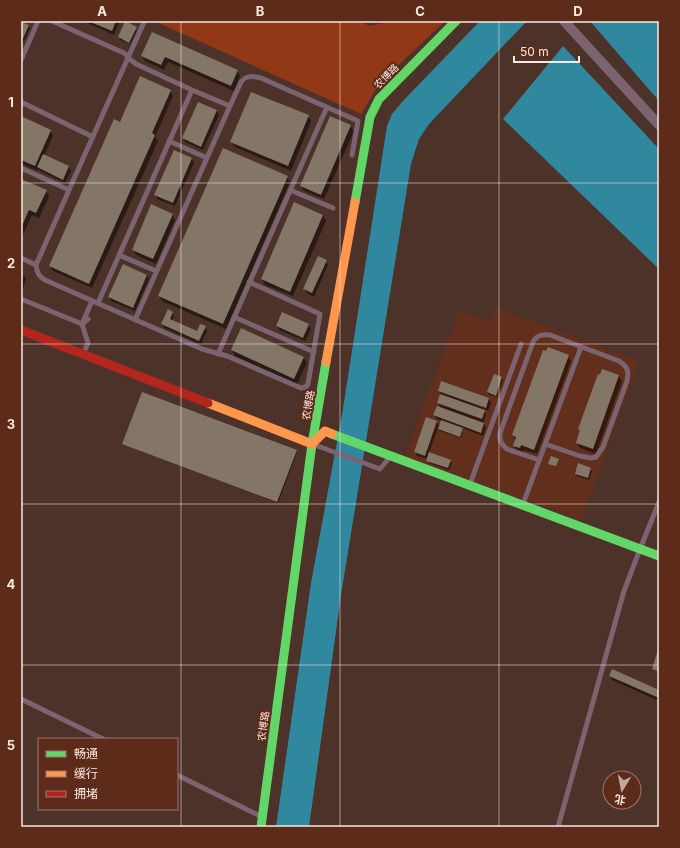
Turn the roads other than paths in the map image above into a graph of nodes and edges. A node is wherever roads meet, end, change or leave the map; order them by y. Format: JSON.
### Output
{"nodes":[{"id":1,"x":38,"y":21,"type":"edge"},
{"id":2,"x":52,"y":21,"type":"edge"},
{"id":3,"x":456,"y":21,"type":"edge"},
{"id":4,"x":564,"y":21,"type":"edge"},
{"id":5,"x":144,"y":22,"type":"dead end"},
{"id":6,"x":128,"y":57,"type":"junction"},
{"id":7,"x":21,"y":60,"type":"edge"},
{"id":8,"x":192,"y":90,"type":"junction"},
{"id":9,"x":21,"y":102,"type":"edge"},
{"id":10,"x":230,"y":106,"type":"junction"},
{"id":11,"x":327,"y":107,"type":"junction"},
{"id":12,"x":659,"y":125,"type":"edge"},
{"id":13,"x":93,"y":137,"type":"junction"},
{"id":14,"x":169,"y":142,"type":"junction"},
{"id":15,"x":352,"y":155,"type":"dead end"},
{"id":16,"x":207,"y":158,"type":"junction"},
{"id":17,"x":21,"y":168,"type":"edge"},
{"id":18,"x":69,"y":190,"type":"junction"},
{"id":19,"x":290,"y":190,"type":"junction"},
{"id":20,"x":333,"y":208,"type":"dead end"},
{"id":21,"x":119,"y":255,"type":"junction"},
{"id":22,"x":21,"y":258,"type":"edge"},
{"id":23,"x":36,"y":265,"type":"junction"},
{"id":24,"x":156,"y":271,"type":"junction"},
{"id":25,"x":249,"y":282,"type":"junction"},
{"id":26,"x":21,"y":299,"type":"edge"},
{"id":27,"x":92,"y":301,"type":"junction"},
{"id":28,"x":98,"y":303,"type":"junction"},
{"id":29,"x":234,"y":317,"type":"junction"},
{"id":30,"x":88,"y":319,"type":"dead end"},
{"id":31,"x":135,"y":320,"type":"junction"},
{"id":32,"x":82,"y":324,"type":"junction"},
{"id":33,"x":21,"y":330,"type":"edge"},
{"id":34,"x":521,"y":344,"type":"dead end"},
{"id":35,"x":581,"y":347,"type":"junction"},
{"id":36,"x":314,"y":352,"type":"junction"},
{"id":37,"x":84,"y":354,"type":"junction"},
{"id":38,"x":218,"y":354,"type":"junction"},
{"id":39,"x":312,"y":444,"type":"junction"},
{"id":40,"x":545,"y":444,"type":"junction"},
{"id":41,"x":388,"y":454,"type":"junction"},
{"id":42,"x":539,"y":460,"type":"junction"},
{"id":43,"x":470,"y":485,"type":"junction"},
{"id":44,"x":659,"y":502,"type":"edge"},
{"id":45,"x":523,"y":504,"type":"junction"},
{"id":46,"x":640,"y":548,"type":"junction"},
{"id":47,"x":659,"y":556,"type":"edge"},
{"id":48,"x":21,"y":699,"type":"edge"},
{"id":49,"x":101,"y":738,"type":"edge"},
{"id":50,"x":178,"y":775,"type":"edge"},
{"id":51,"x":262,"y":817,"type":"junction"},
{"id":52,"x":261,"y":827,"type":"edge"},
{"id":53,"x":558,"y":827,"type":"edge"}],
"edges":[{"from":1,"to":7,"type":"lane"},
{"from":2,"to":6,"type":"lane"},
{"from":3,"to":39,"type":"street","name":"农博路"},
{"from":4,"to":12,"type":"street"},
{"from":5,"to":6,"type":"lane"},
{"from":6,"to":8,"type":"lane"},
{"from":6,"to":13,"type":"lane"},
{"from":8,"to":10,"type":"lane"},
{"from":8,"to":14,"type":"lane"},
{"from":9,"to":13,"type":"lane"},
{"from":10,"to":11,"type":"lane"},
{"from":10,"to":16,"type":"lane"},
{"from":11,"to":15,"type":"lane"},
{"from":11,"to":19,"type":"lane"},
{"from":13,"to":18,"type":"lane"},
{"from":14,"to":16,"type":"lane"},
{"from":14,"to":21,"type":"lane"},
{"from":16,"to":24,"type":"lane"},
{"from":17,"to":18,"type":"lane"},
{"from":18,"to":23,"type":"lane"},
{"from":19,"to":20,"type":"lane"},
{"from":19,"to":25,"type":"lane"},
{"from":21,"to":24,"type":"lane"},
{"from":21,"to":28,"type":"lane"},
{"from":22,"to":23,"type":"lane"},
{"from":23,"to":27,"type":"lane"},
{"from":24,"to":31,"type":"lane"},
{"from":25,"to":29,"type":"lane"},
{"from":25,"to":36,"type":"lane"},
{"from":26,"to":32,"type":"lane"},
{"from":27,"to":28,"type":"lane"},
{"from":27,"to":32,"type":"lane"},
{"from":28,"to":31,"type":"lane"},
{"from":29,"to":36,"type":"lane"},
{"from":29,"to":38,"type":"lane"},
{"from":30,"to":32,"type":"lane"},
{"from":31,"to":38,"type":"lane"},
{"from":32,"to":37,"type":"lane"},
{"from":33,"to":37,"type":"street"},
{"from":34,"to":43,"type":"lane"},
{"from":35,"to":40,"type":"lane"},
{"from":35,"to":40,"type":"lane"},
{"from":35,"to":42,"type":"lane"},
{"from":36,"to":38,"type":"lane"},
{"from":37,"to":39,"type":"street"},
{"from":39,"to":41,"type":"street"},
{"from":39,"to":41,"type":"lane"},
{"from":39,"to":51,"type":"street","name":"农博路"},
{"from":40,"to":42,"type":"lane"},
{"from":41,"to":43,"type":"street"},
{"from":42,"to":45,"type":"lane"},
{"from":43,"to":45,"type":"street"},
{"from":44,"to":46,"type":"lane"},
{"from":45,"to":46,"type":"street"},
{"from":46,"to":47,"type":"street"},
{"from":46,"to":53,"type":"lane"},
{"from":48,"to":49,"type":"lane"},
{"from":50,"to":51,"type":"lane"},
{"from":51,"to":52,"type":"street","name":"农博路"}]}
